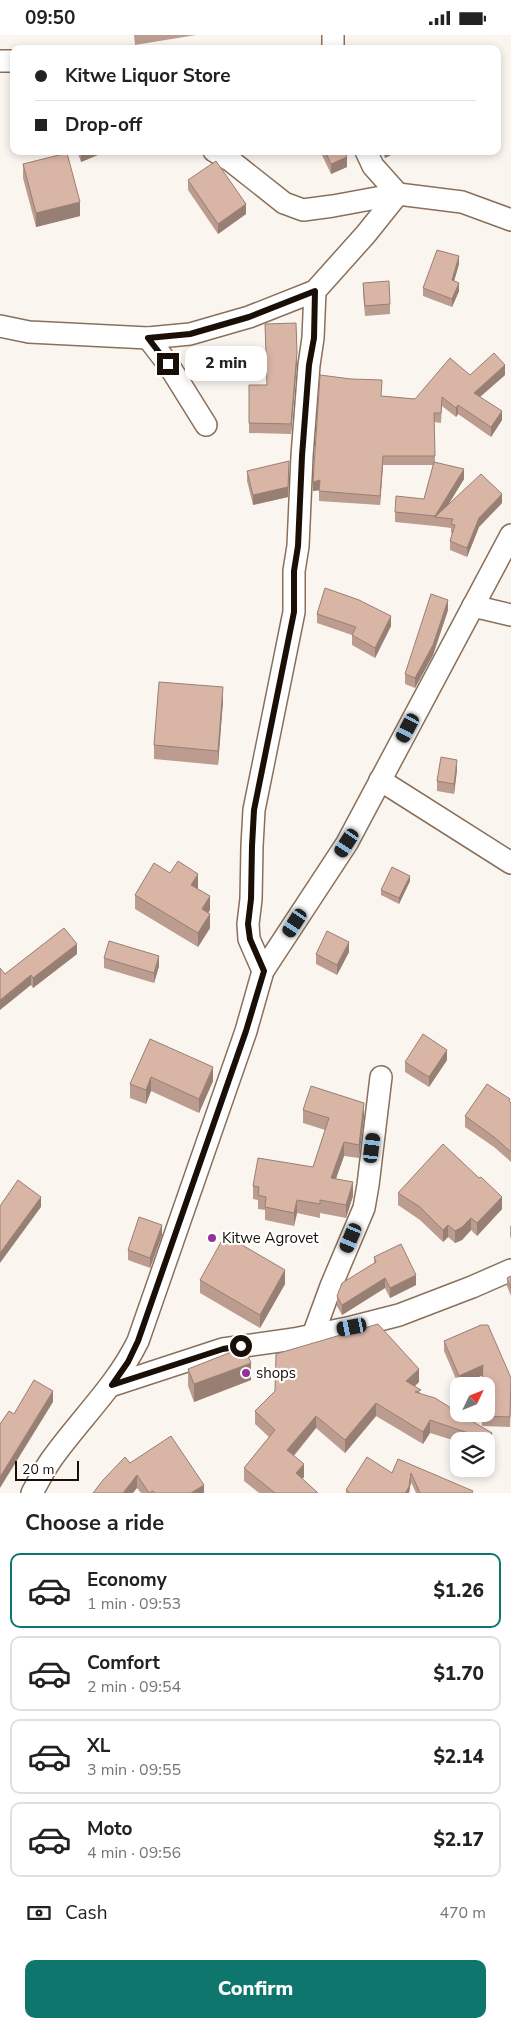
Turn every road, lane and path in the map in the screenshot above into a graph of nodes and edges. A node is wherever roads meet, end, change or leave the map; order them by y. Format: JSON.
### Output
{"nodes":[{"id":1,"x":221,"y":155,"type":"edge"},
{"id":2,"x":368,"y":155,"type":"edge"},
{"id":3,"x":398,"y":194,"type":"junction"},
{"id":4,"x":511,"y":220,"type":"edge"},
{"id":5,"x":315,"y":291,"type":"junction"},
{"id":6,"x":0,"y":326,"type":"edge"},
{"id":7,"x":148,"y":338,"type":"junction"},
{"id":8,"x":206,"y":425,"type":"dead end"},
{"id":9,"x":511,"y":535,"type":"edge"},
{"id":10,"x":473,"y":606,"type":"junction"},
{"id":11,"x":511,"y":615,"type":"edge"},
{"id":12,"x":380,"y":780,"type":"junction"},
{"id":13,"x":509,"y":859,"type":"edge"},
{"id":14,"x":264,"y":971,"type":"junction"},
{"id":15,"x":380,"y":1077,"type":"dead end"},
{"id":16,"x":511,"y":1270,"type":"edge"},
{"id":17,"x":313,"y":1335,"type":"junction"},
{"id":18,"x":112,"y":1385,"type":"junction"},
{"id":19,"x":32,"y":1493,"type":"edge"}],
"edges":[{"from":1,"to":3,"type":"street"},
{"from":2,"to":3,"type":"street"},
{"from":3,"to":4,"type":"street"},
{"from":3,"to":5,"type":"street"},
{"from":5,"to":7,"type":"street"},
{"from":5,"to":14,"type":"street"},
{"from":6,"to":7,"type":"street"},
{"from":7,"to":8,"type":"street"},
{"from":9,"to":10,"type":"street"},
{"from":10,"to":11,"type":"street"},
{"from":10,"to":12,"type":"street"},
{"from":12,"to":13,"type":"street"},
{"from":12,"to":14,"type":"street"},
{"from":14,"to":18,"type":"street"},
{"from":15,"to":17,"type":"street"},
{"from":16,"to":17,"type":"street"},
{"from":17,"to":18,"type":"street"},
{"from":18,"to":19,"type":"street"}]}
